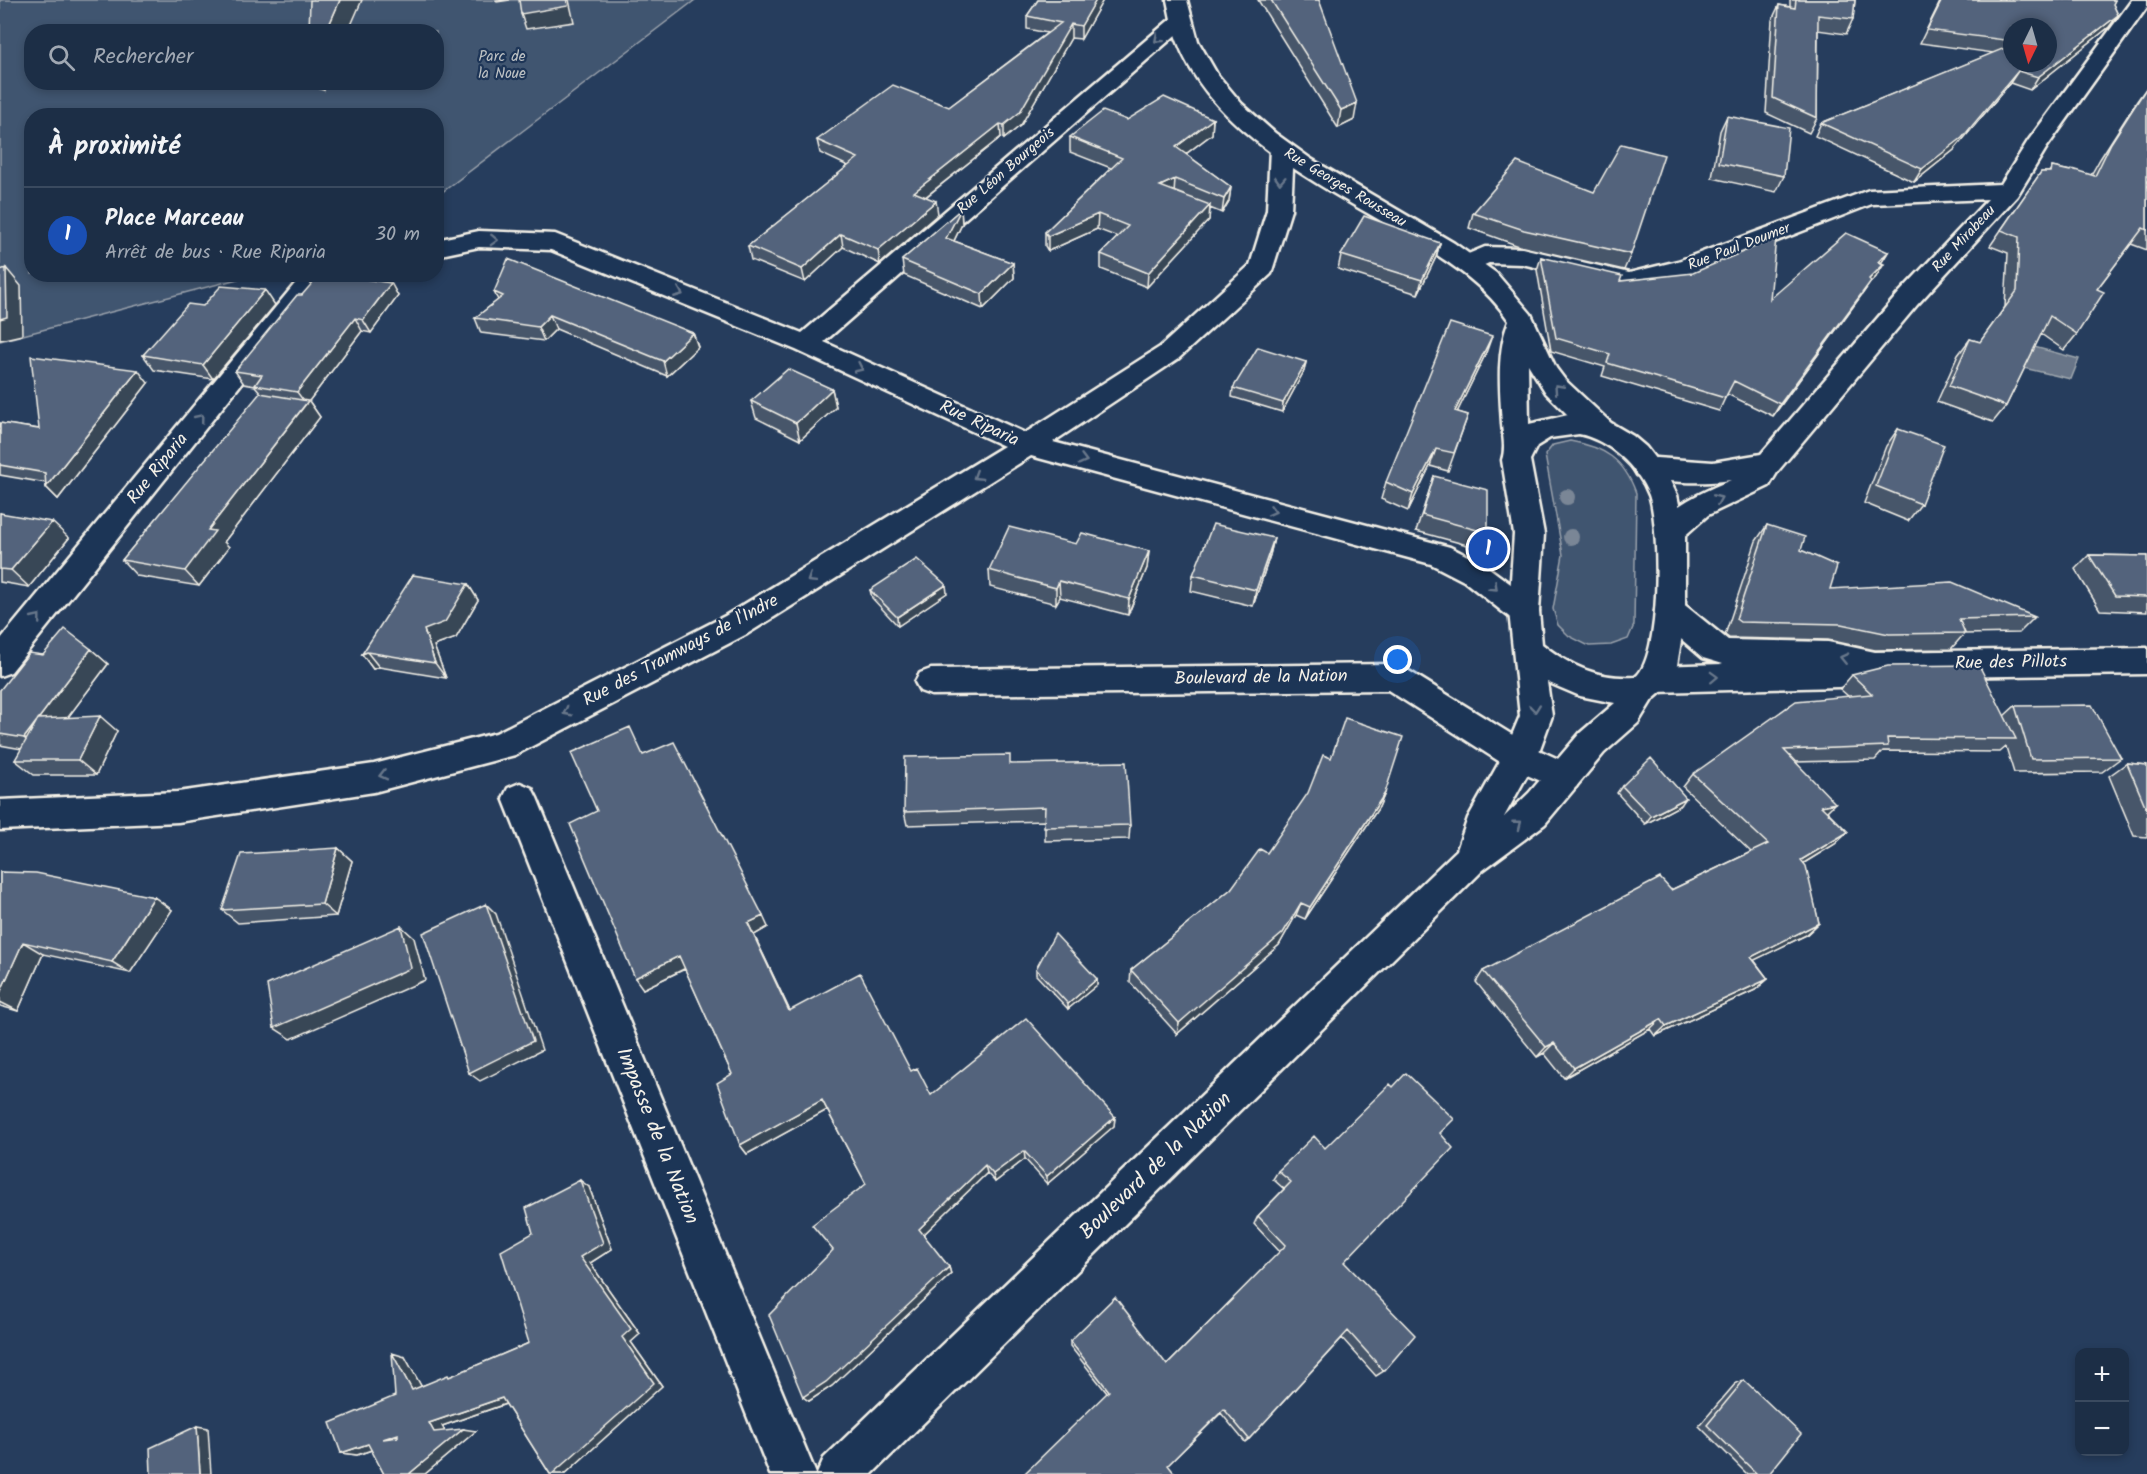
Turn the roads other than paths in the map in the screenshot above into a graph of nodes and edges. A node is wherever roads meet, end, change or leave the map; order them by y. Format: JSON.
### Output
{"nodes":[{"id":1,"x":2142,"y":0,"type":"edge"},
{"id":2,"x":1178,"y":10,"type":"edge"},
{"id":3,"x":1282,"y":149,"type":"junction"},
{"id":4,"x":2009,"y":191,"type":"junction"},
{"id":5,"x":444,"y":246,"type":"edge"},
{"id":6,"x":1470,"y":263,"type":"junction"},
{"id":7,"x":310,"y":282,"type":"edge"},
{"id":8,"x":1521,"y":323,"type":"junction"},
{"id":9,"x":805,"y":344,"type":"junction"},
{"id":10,"x":1600,"y":428,"type":"junction"},
{"id":11,"x":1027,"y":445,"type":"junction"},
{"id":12,"x":1518,"y":448,"type":"junction"},
{"id":13,"x":1768,"y":464,"type":"junction"},
{"id":14,"x":1647,"y":468,"type":"junction"},
{"id":15,"x":1670,"y":531,"type":"junction"},
{"id":16,"x":1524,"y":611,"type":"junction"},
{"id":17,"x":1670,"y":612,"type":"junction"},
{"id":18,"x":1527,"y":650,"type":"junction"},
{"id":19,"x":2147,"y":661,"type":"edge"},
{"id":20,"x":0,"y":663,"type":"edge"},
{"id":21,"x":1875,"y":665,"type":"junction"},
{"id":22,"x":931,"y":682,"type":"dead end"},
{"id":23,"x":1648,"y":684,"type":"junction"},
{"id":24,"x":1520,"y":757,"type":"junction"},
{"id":25,"x":1564,"y":777,"type":"junction"},
{"id":26,"x":520,"y":798,"type":"dead end"},
{"id":27,"x":0,"y":814,"type":"edge"},
{"id":28,"x":1471,"y":859,"type":"junction"},
{"id":29,"x":793,"y":1474,"type":"edge"},
{"id":30,"x":840,"y":1474,"type":"edge"}],
"edges":[{"from":1,"to":4,"type":"street","name":"Rue Mirabeau"},
{"from":2,"to":3,"type":"street","name":"Rue Georges Rousseau"},
{"from":2,"to":9,"type":"street","name":"Rue Léon Bourgeois","one_way":true},
{"from":3,"to":6,"type":"street","name":"Rue Georges Rousseau"},
{"from":3,"to":11,"type":"street","name":"Rue des Tramways de l'Indre","one_way":true},
{"from":4,"to":6,"type":"street","name":"Rue Paul Doumer"},
{"from":4,"to":13,"type":"street","name":"Rue Mirabeau"},
{"from":5,"to":9,"type":"street","name":"Rue Riparia","one_way":true},
{"from":6,"to":8,"type":"street","name":"Rue Georges Rousseau"},
{"from":20,"to":7,"type":"street","name":"Rue Riparia","one_way":true},
{"from":10,"to":8,"type":"street","name":"Rue Georges Rousseau","one_way":true},
{"from":8,"to":12,"type":"street"},
{"from":9,"to":11,"type":"street","name":"Rue Riparia","one_way":true},
{"from":10,"to":12,"type":"street"},
{"from":10,"to":14,"type":"street","name":"Rue Georges Rousseau"},
{"from":11,"to":16,"type":"street","name":"Rue Riparia","one_way":true},
{"from":11,"to":27,"type":"street","name":"Rue des Tramways de l'Indre","one_way":true},
{"from":12,"to":16,"type":"street"},
{"from":13,"to":14,"type":"street"},
{"from":15,"to":13,"type":"street","name":"Rue Mirabeau","one_way":true},
{"from":14,"to":15,"type":"street","name":"Rue Georges Rousseau"},
{"from":15,"to":17,"type":"street","name":"Rue Georges Rousseau"},
{"from":16,"to":18,"type":"street"},
{"from":21,"to":17,"type":"street","name":"Rue des Pillots","one_way":true},
{"from":17,"to":23,"type":"street","name":"Boulevard de la Nation"},
{"from":18,"to":23,"type":"street","name":"Rue des Pillots"},
{"from":18,"to":24,"type":"street","one_way":true},
{"from":19,"to":21,"type":"street","name":"Rue des Pillots"},
{"from":23,"to":21,"type":"street","name":"Rue des Pillots","one_way":true},
{"from":22,"to":24,"type":"street","name":"Boulevard de la Nation"},
{"from":23,"to":25,"type":"street","name":"Boulevard de la Nation"},
{"from":24,"to":25,"type":"street","name":"Boulevard de la Nation"},
{"from":24,"to":28,"type":"street"},
{"from":28,"to":25,"type":"street","name":"Boulevard de la Nation","one_way":true},
{"from":26,"to":29,"type":"street","name":"Impasse de la Nation"},
{"from":28,"to":30,"type":"street","name":"Boulevard de la Nation"}]}
